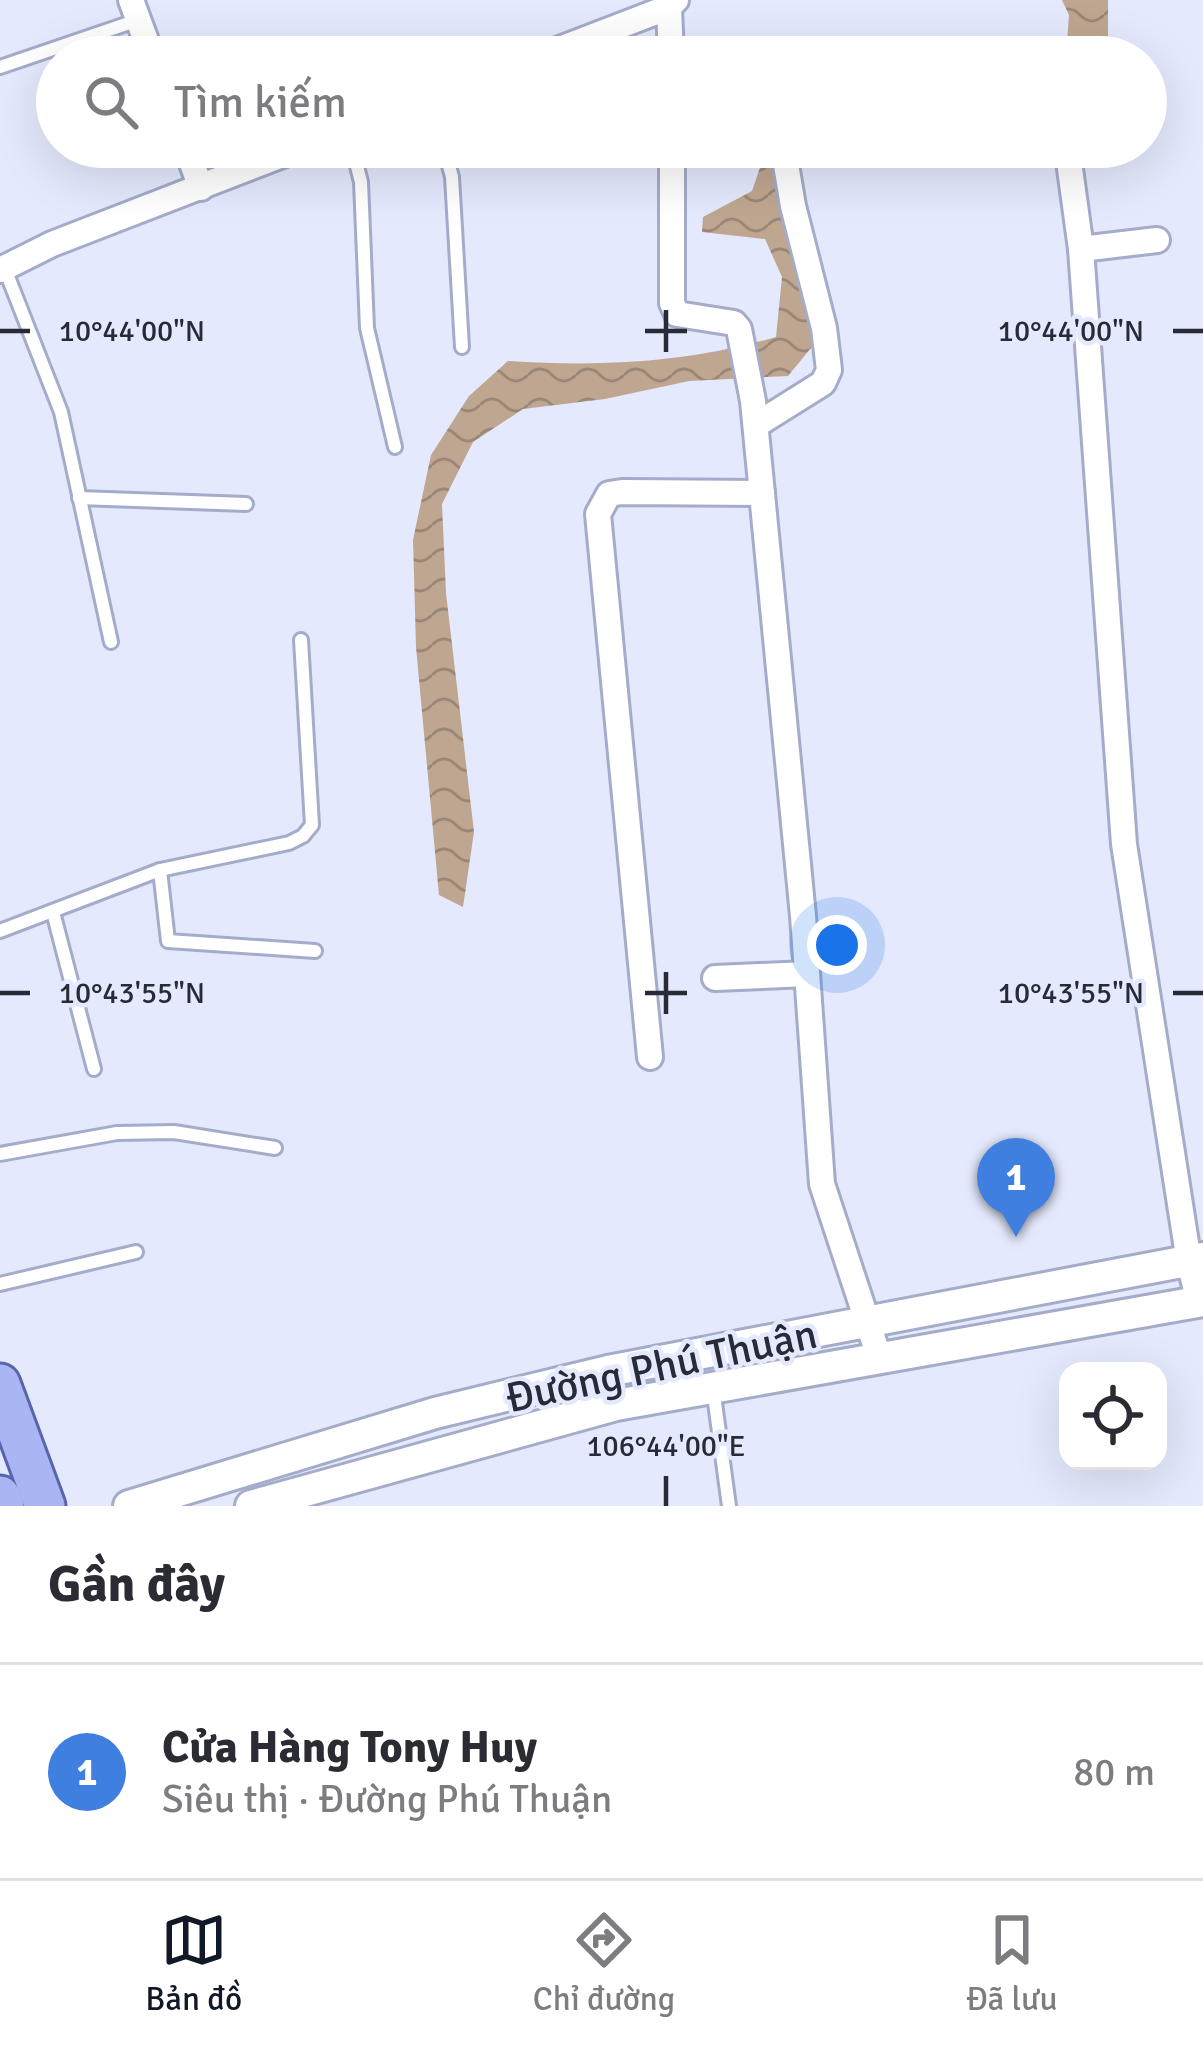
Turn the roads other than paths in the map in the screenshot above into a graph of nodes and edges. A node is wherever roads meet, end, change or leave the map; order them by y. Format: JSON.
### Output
{"nodes":[{"id":1,"x":672,"y":4,"type":"edge"},
{"id":2,"x":135,"y":10,"type":"edge"},
{"id":3,"x":73,"y":36,"type":"edge"},
{"id":4,"x":592,"y":36,"type":"edge"},
{"id":5,"x":671,"y":36,"type":"edge"},
{"id":6,"x":36,"y":52,"type":"edge"},
{"id":7,"x":0,"y":67,"type":"edge"},
{"id":8,"x":194,"y":168,"type":"edge"},
{"id":9,"x":251,"y":168,"type":"edge"},
{"id":10,"x":357,"y":168,"type":"edge"},
{"id":11,"x":450,"y":168,"type":"edge"},
{"id":12,"x":672,"y":168,"type":"edge"},
{"id":13,"x":787,"y":168,"type":"edge"},
{"id":14,"x":1070,"y":168,"type":"edge"},
{"id":15,"x":201,"y":188,"type":"junction"},
{"id":16,"x":1157,"y":240,"type":"dead end"},
{"id":17,"x":1081,"y":249,"type":"junction"},
{"id":18,"x":2,"y":269,"type":"edge"},
{"id":19,"x":462,"y":347,"type":"dead end"},
{"id":20,"x":754,"y":413,"type":"junction"},
{"id":21,"x":395,"y":447,"type":"dead end"},
{"id":22,"x":762,"y":493,"type":"junction"},
{"id":23,"x":79,"y":498,"type":"junction"},
{"id":24,"x":246,"y":503,"type":"dead end"},
{"id":25,"x":301,"y":640,"type":"dead end"},
{"id":26,"x":110,"y":642,"type":"dead end"},
{"id":27,"x":160,"y":870,"type":"junction"},
{"id":28,"x":53,"y":912,"type":"junction"},
{"id":29,"x":0,"y":932,"type":"edge"},
{"id":30,"x":315,"y":951,"type":"dead end"},
{"id":31,"x":807,"y":974,"type":"junction"},
{"id":32,"x":715,"y":978,"type":"dead end"},
{"id":33,"x":650,"y":1057,"type":"dead end"},
{"id":34,"x":94,"y":1069,"type":"dead end"},
{"id":35,"x":274,"y":1148,"type":"dead end"},
{"id":36,"x":0,"y":1154,"type":"edge"},
{"id":37,"x":136,"y":1252,"type":"dead end"},
{"id":38,"x":1196,"y":1260,"type":"edge"},
{"id":39,"x":0,"y":1285,"type":"edge"},
{"id":40,"x":1201,"y":1302,"type":"edge"},
{"id":41,"x":868,"y":1323,"type":"junction"},
{"id":42,"x":879,"y":1357,"type":"junction"},
{"id":43,"x":0,"y":1384,"type":"edge"},
{"id":44,"x":713,"y":1387,"type":"junction"},
{"id":45,"x":0,"y":1496,"type":"edge"},
{"id":46,"x":4,"y":1506,"type":"edge"},
{"id":47,"x":45,"y":1506,"type":"edge"},
{"id":48,"x":128,"y":1506,"type":"edge"},
{"id":49,"x":251,"y":1506,"type":"edge"},
{"id":50,"x":729,"y":1506,"type":"edge"}],
"edges":[{"from":1,"to":4,"type":"street"},
{"from":1,"to":5,"type":"street"},
{"from":2,"to":3,"type":"lane"},
{"from":6,"to":7,"type":"lane"},
{"from":8,"to":15,"type":"street"},
{"from":9,"to":15,"type":"street"},
{"from":10,"to":21,"type":"lane"},
{"from":11,"to":19,"type":"lane"},
{"from":12,"to":20,"type":"street"},
{"from":13,"to":20,"type":"street"},
{"from":14,"to":17,"type":"street"},
{"from":15,"to":18,"type":"street"},
{"from":16,"to":17,"type":"street"},
{"from":17,"to":38,"type":"street"},
{"from":18,"to":23,"type":"lane"},
{"from":20,"to":22,"type":"street"},
{"from":22,"to":31,"type":"street"},
{"from":22,"to":33,"type":"street"},
{"from":23,"to":24,"type":"lane"},
{"from":23,"to":26,"type":"lane"},
{"from":25,"to":27,"type":"lane"},
{"from":27,"to":28,"type":"lane"},
{"from":27,"to":30,"type":"lane"},
{"from":28,"to":29,"type":"lane"},
{"from":28,"to":34,"type":"lane"},
{"from":31,"to":32,"type":"street"},
{"from":31,"to":41,"type":"street"},
{"from":35,"to":36,"type":"lane"},
{"from":37,"to":39,"type":"lane"},
{"from":38,"to":40,"type":"street"},
{"from":38,"to":41,"type":"street","name":"Đường Phú Thuận"},
{"from":40,"to":42,"type":"street","name":"Đường Phú Thuận"},
{"from":41,"to":42,"type":"street"},
{"from":41,"to":48,"type":"street","name":"Đường Phú Thuận"},
{"from":42,"to":44,"type":"street","name":"Đường Phú Thuận"},
{"from":43,"to":47,"type":"main road"},
{"from":44,"to":49,"type":"street","name":"Đường Phú Thuận"},
{"from":44,"to":50,"type":"lane"},
{"from":45,"to":46,"type":"main road"}]}
